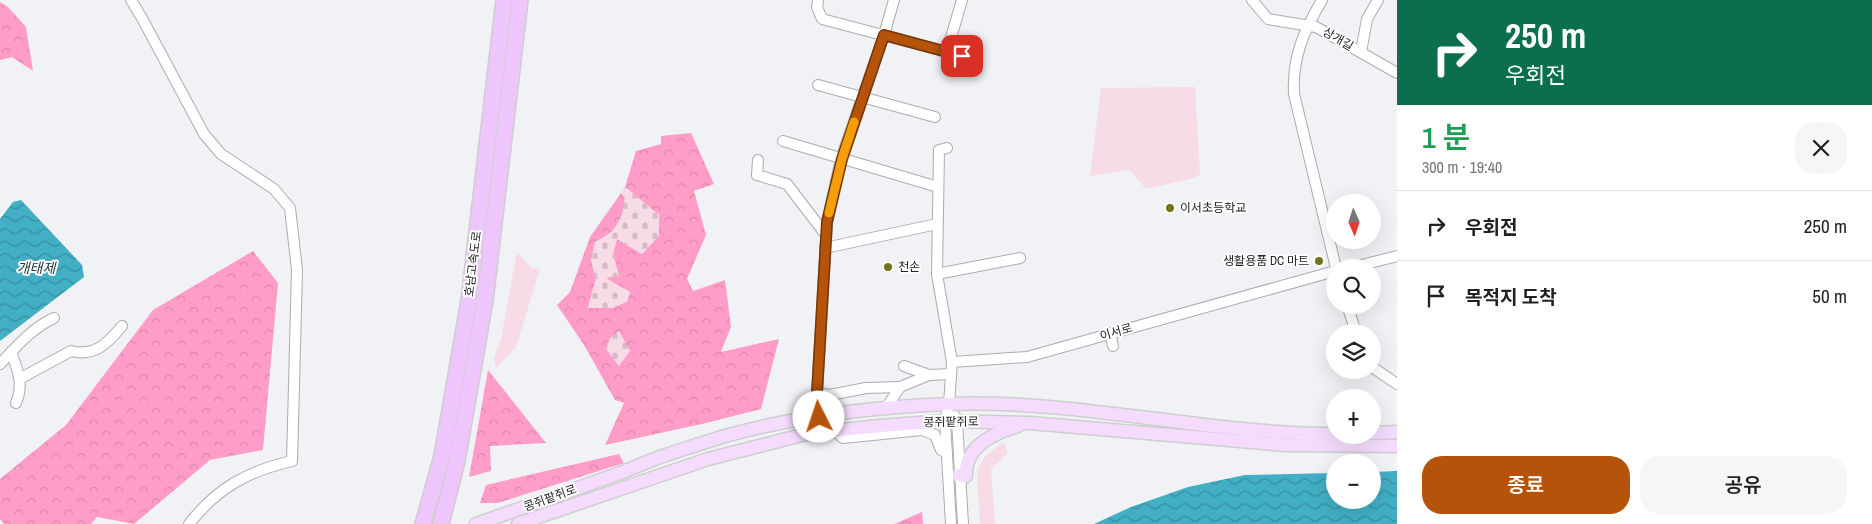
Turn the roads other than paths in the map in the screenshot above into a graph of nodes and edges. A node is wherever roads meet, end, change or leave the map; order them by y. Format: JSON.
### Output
{"nodes":[{"id":1,"x":130,"y":0,"type":"edge"},
{"id":2,"x":504,"y":0,"type":"edge"},
{"id":3,"x":520,"y":0,"type":"edge"},
{"id":4,"x":818,"y":0,"type":"edge"},
{"id":5,"x":894,"y":0,"type":"edge"},
{"id":6,"x":962,"y":0,"type":"edge"},
{"id":7,"x":1252,"y":0,"type":"edge"},
{"id":8,"x":1322,"y":0,"type":"edge"},
{"id":9,"x":1378,"y":0,"type":"edge"},
{"id":10,"x":1308,"y":25,"type":"junction"},
{"id":11,"x":884,"y":35,"type":"junction"},
{"id":12,"x":947,"y":51,"type":"junction"},
{"id":13,"x":1361,"y":52,"type":"junction"},
{"id":14,"x":962,"y":56,"type":"dead end"},
{"id":15,"x":1397,"y":73,"type":"edge"},
{"id":16,"x":818,"y":85,"type":"dead end"},
{"id":17,"x":862,"y":97,"type":"junction"},
{"id":18,"x":935,"y":117,"type":"dead end"},
{"id":19,"x":783,"y":141,"type":"dead end"},
{"id":20,"x":947,"y":148,"type":"dead end"},
{"id":21,"x":842,"y":159,"type":"junction"},
{"id":22,"x":758,"y":160,"type":"dead end"},
{"id":23,"x":938,"y":187,"type":"junction"},
{"id":24,"x":937,"y":224,"type":"junction"},
{"id":25,"x":826,"y":235,"type":"junction"},
{"id":26,"x":825,"y":248,"type":"junction"},
{"id":27,"x":1397,"y":256,"type":"edge"},
{"id":28,"x":1020,"y":258,"type":"dead end"},
{"id":29,"x":1334,"y":259,"type":"edge"},
{"id":30,"x":1381,"y":260,"type":"edge"},
{"id":31,"x":937,"y":274,"type":"junction"},
{"id":32,"x":1326,"y":274,"type":"edge"},
{"id":33,"x":54,"y":318,"type":"dead end"},
{"id":34,"x":122,"y":326,"type":"dead end"},
{"id":35,"x":1110,"y":334,"type":"junction"},
{"id":36,"x":1113,"y":346,"type":"dead end"},
{"id":37,"x":11,"y":352,"type":"junction"},
{"id":38,"x":952,"y":362,"type":"junction"},
{"id":39,"x":0,"y":364,"type":"edge"},
{"id":40,"x":904,"y":366,"type":"dead end"},
{"id":41,"x":1381,"y":373,"type":"edge"},
{"id":42,"x":951,"y":374,"type":"junction"},
{"id":43,"x":929,"y":375,"type":"junction"},
{"id":44,"x":21,"y":378,"type":"junction"},
{"id":45,"x":1397,"y":384,"type":"edge"},
{"id":46,"x":900,"y":387,"type":"junction"},
{"id":47,"x":817,"y":393,"type":"junction"},
{"id":48,"x":16,"y":403,"type":"dead end"},
{"id":49,"x":949,"y":404,"type":"junction"},
{"id":50,"x":886,"y":408,"type":"junction"},
{"id":51,"x":819,"y":417,"type":"junction"},
{"id":52,"x":951,"y":421,"type":"junction"},
{"id":53,"x":1030,"y":423,"type":"junction"},
{"id":54,"x":834,"y":430,"type":"junction"},
{"id":55,"x":1397,"y":432,"type":"edge"},
{"id":56,"x":1381,"y":433,"type":"edge"},
{"id":57,"x":1326,"y":434,"type":"edge"},
{"id":58,"x":1397,"y":446,"type":"edge"},
{"id":59,"x":947,"y":453,"type":"junction"},
{"id":60,"x":959,"y":476,"type":"junction"},
{"id":61,"x":480,"y":522,"type":"edge"},
{"id":62,"x":189,"y":524,"type":"edge"},
{"id":63,"x":423,"y":524,"type":"edge"},
{"id":64,"x":441,"y":524,"type":"edge"},
{"id":65,"x":518,"y":524,"type":"edge"},
{"id":66,"x":951,"y":524,"type":"edge"},
{"id":67,"x":963,"y":524,"type":"edge"}],
"edges":[{"from":1,"to":62,"type":"street"},
{"from":2,"to":63,"type":"highway","name":"호남고속도로"},
{"from":3,"to":64,"type":"highway","name":"호남고속도로"},
{"from":4,"to":11,"type":"street"},
{"from":5,"to":11,"type":"street"},
{"from":6,"to":12,"type":"street"},
{"from":7,"to":10,"type":"street","name":"상개길"},
{"from":8,"to":10,"type":"street"},
{"from":9,"to":13,"type":"street"},
{"from":10,"to":13,"type":"street","name":"상개길"},
{"from":10,"to":29,"type":"street"},
{"from":11,"to":12,"type":"street"},
{"from":11,"to":17,"type":"street"},
{"from":12,"to":14,"type":"street"},
{"from":13,"to":15,"type":"street","name":"상개길"},
{"from":16,"to":17,"type":"street"},
{"from":17,"to":18,"type":"street"},
{"from":17,"to":21,"type":"street"},
{"from":19,"to":21,"type":"street"},
{"from":20,"to":23,"type":"street"},
{"from":21,"to":23,"type":"street"},
{"from":21,"to":25,"type":"street"},
{"from":22,"to":25,"type":"street"},
{"from":23,"to":24,"type":"street"},
{"from":24,"to":26,"type":"street"},
{"from":24,"to":31,"type":"street"},
{"from":25,"to":26,"type":"street"},
{"from":26,"to":47,"type":"street"},
{"from":27,"to":30,"type":"street"},
{"from":28,"to":31,"type":"street"},
{"from":31,"to":38,"type":"street"},
{"from":32,"to":35,"type":"street","name":"이서로"},
{"from":33,"to":37,"type":"street"},
{"from":34,"to":44,"type":"street"},
{"from":35,"to":36,"type":"street"},
{"from":35,"to":38,"type":"street","name":"이서로"},
{"from":37,"to":39,"type":"street"},
{"from":37,"to":44,"type":"street"},
{"from":38,"to":42,"type":"street"},
{"from":40,"to":43,"type":"street"},
{"from":41,"to":45,"type":"street"},
{"from":42,"to":43,"type":"street"},
{"from":42,"to":49,"type":"street"},
{"from":43,"to":46,"type":"street"},
{"from":44,"to":48,"type":"street"},
{"from":46,"to":47,"type":"street"},
{"from":46,"to":50,"type":"street"},
{"from":47,"to":51,"type":"street"},
{"from":49,"to":50,"type":"main road","name":"콩쥐팥쥐로"},
{"from":49,"to":52,"type":"street"},
{"from":49,"to":57,"type":"main road","name":"콩쥐팥쥐로"},
{"from":50,"to":51,"type":"main road","name":"콩쥐팥쥐로"},
{"from":51,"to":61,"type":"main road","name":"콩쥐팥쥐로"},
{"from":52,"to":53,"type":"main road","name":"콩쥐팥쥐로"},
{"from":52,"to":54,"type":"main road","name":"콩쥐팥쥐로"},
{"from":52,"to":59,"type":"street"},
{"from":52,"to":60,"type":"street"},
{"from":53,"to":58,"type":"main road","name":"콩쥐팥쥐로"},
{"from":53,"to":60,"type":"main road"},
{"from":54,"to":59,"type":"street"},
{"from":54,"to":65,"type":"main road","name":"콩쥐팥쥐로"},
{"from":55,"to":56,"type":"main road"},
{"from":59,"to":66,"type":"street"},
{"from":60,"to":67,"type":"street"}]}
